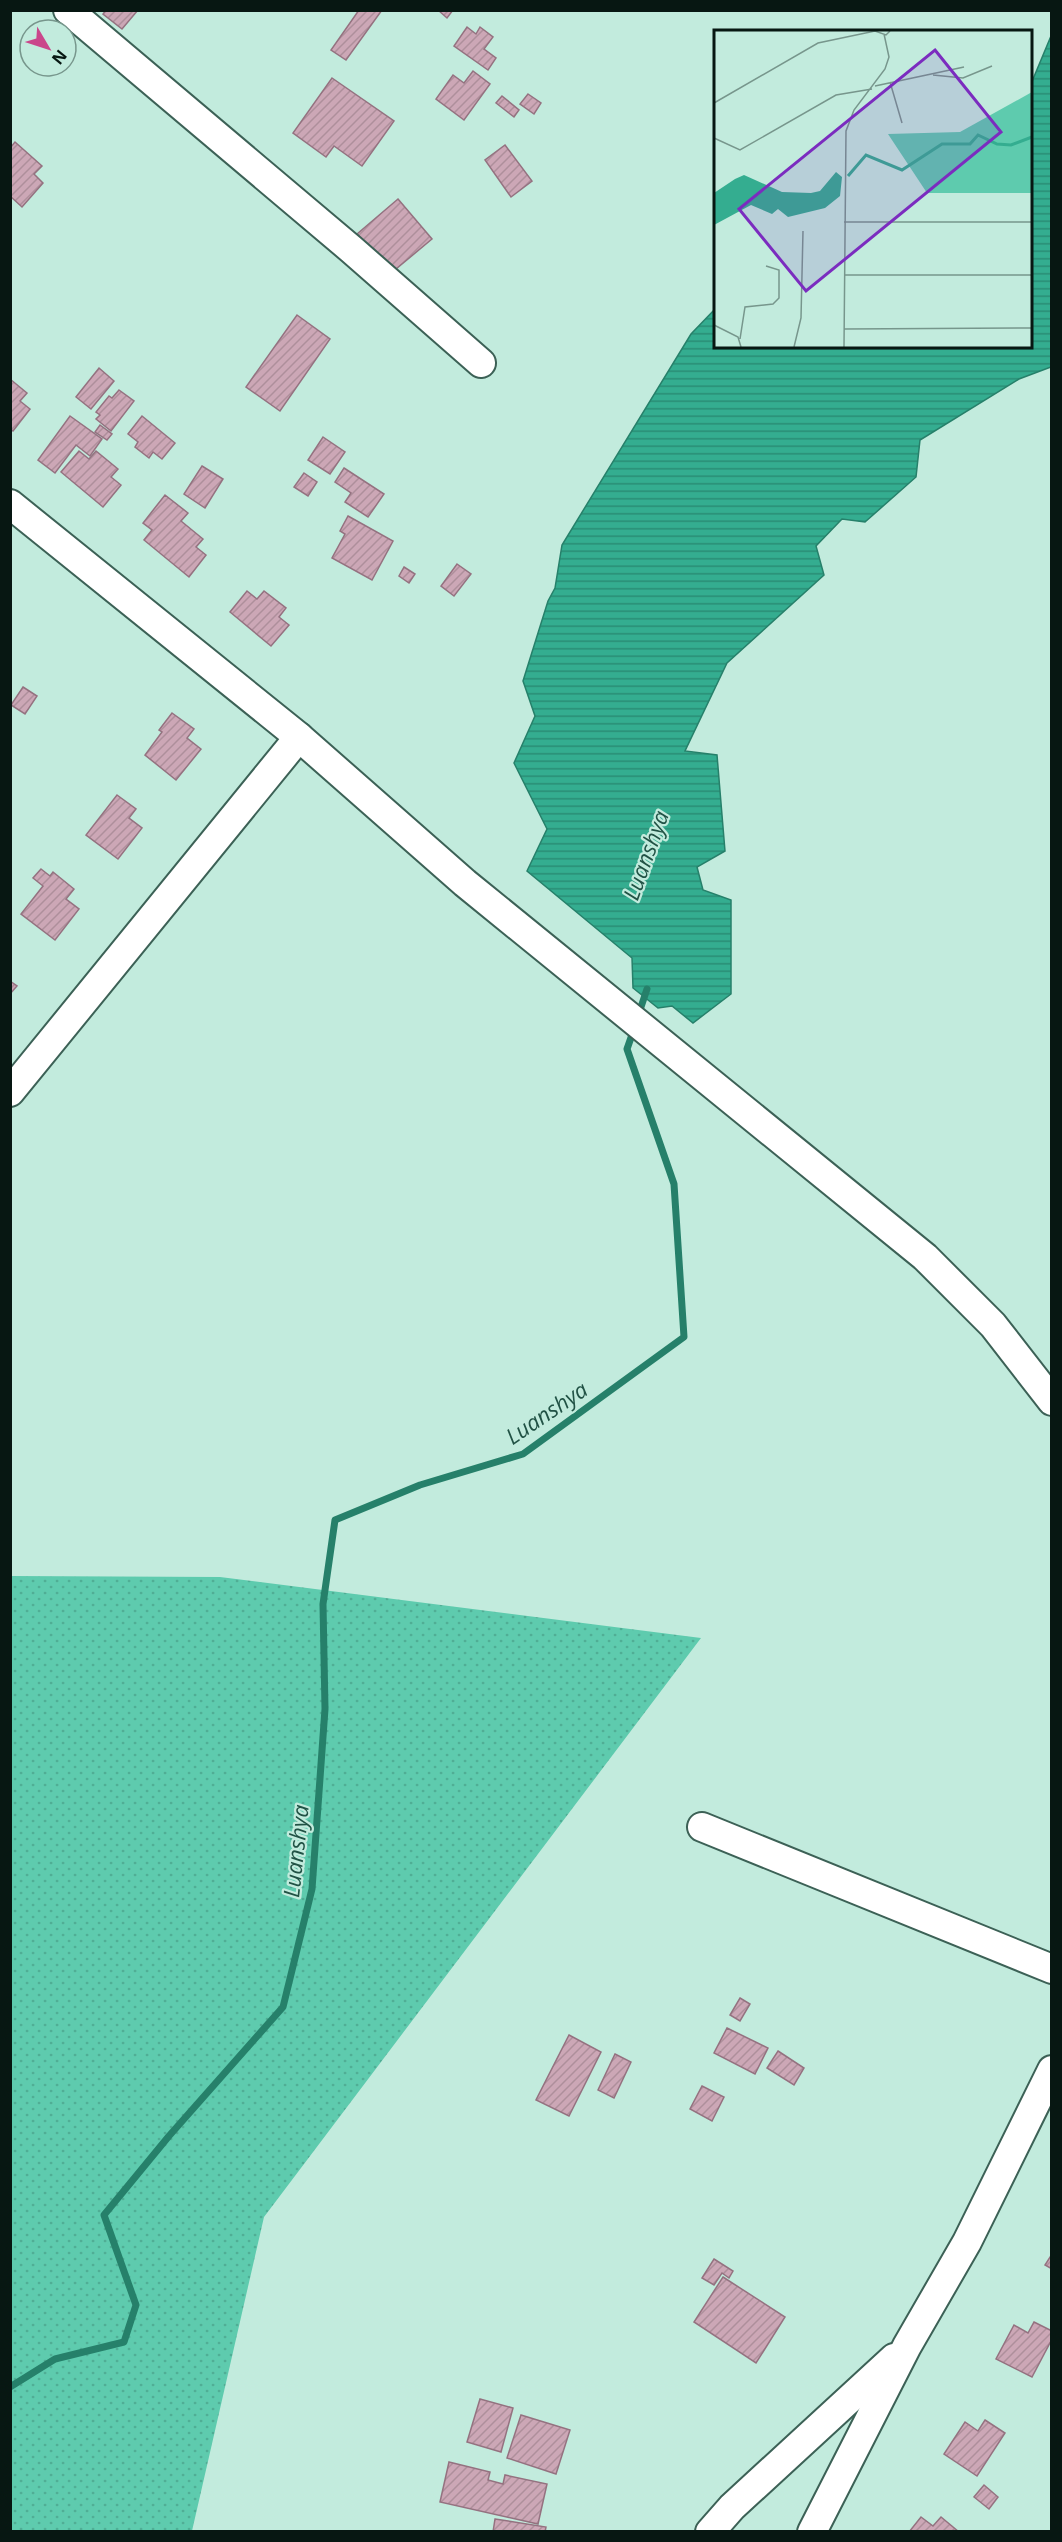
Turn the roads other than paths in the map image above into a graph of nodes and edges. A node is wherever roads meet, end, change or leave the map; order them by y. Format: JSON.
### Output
{"nodes":[{"id":1,"x":68,"y":10,"type":"edge"},
{"id":2,"x":481,"y":363,"type":"dead end"},
{"id":3,"x":10,"y":504,"type":"edge"},
{"id":4,"x":299,"y":737,"type":"junction"},
{"id":5,"x":10,"y":1092,"type":"edge"},
{"id":6,"x":1052,"y":1401,"type":"edge"},
{"id":7,"x":702,"y":1827,"type":"dead end"},
{"id":8,"x":1052,"y":1969,"type":"edge"},
{"id":9,"x":1052,"y":2070,"type":"edge"},
{"id":10,"x":907,"y":2346,"type":"junction"},
{"id":11,"x":710,"y":2532,"type":"edge"},
{"id":12,"x":812,"y":2532,"type":"edge"}],
"edges":[{"from":1,"to":2,"type":"street"},
{"from":3,"to":4,"type":"street"},
{"from":4,"to":5,"type":"street"},
{"from":4,"to":6,"type":"street"},
{"from":7,"to":8,"type":"street"},
{"from":9,"to":10,"type":"street"},
{"from":10,"to":11,"type":"street"},
{"from":10,"to":12,"type":"street"}]}
